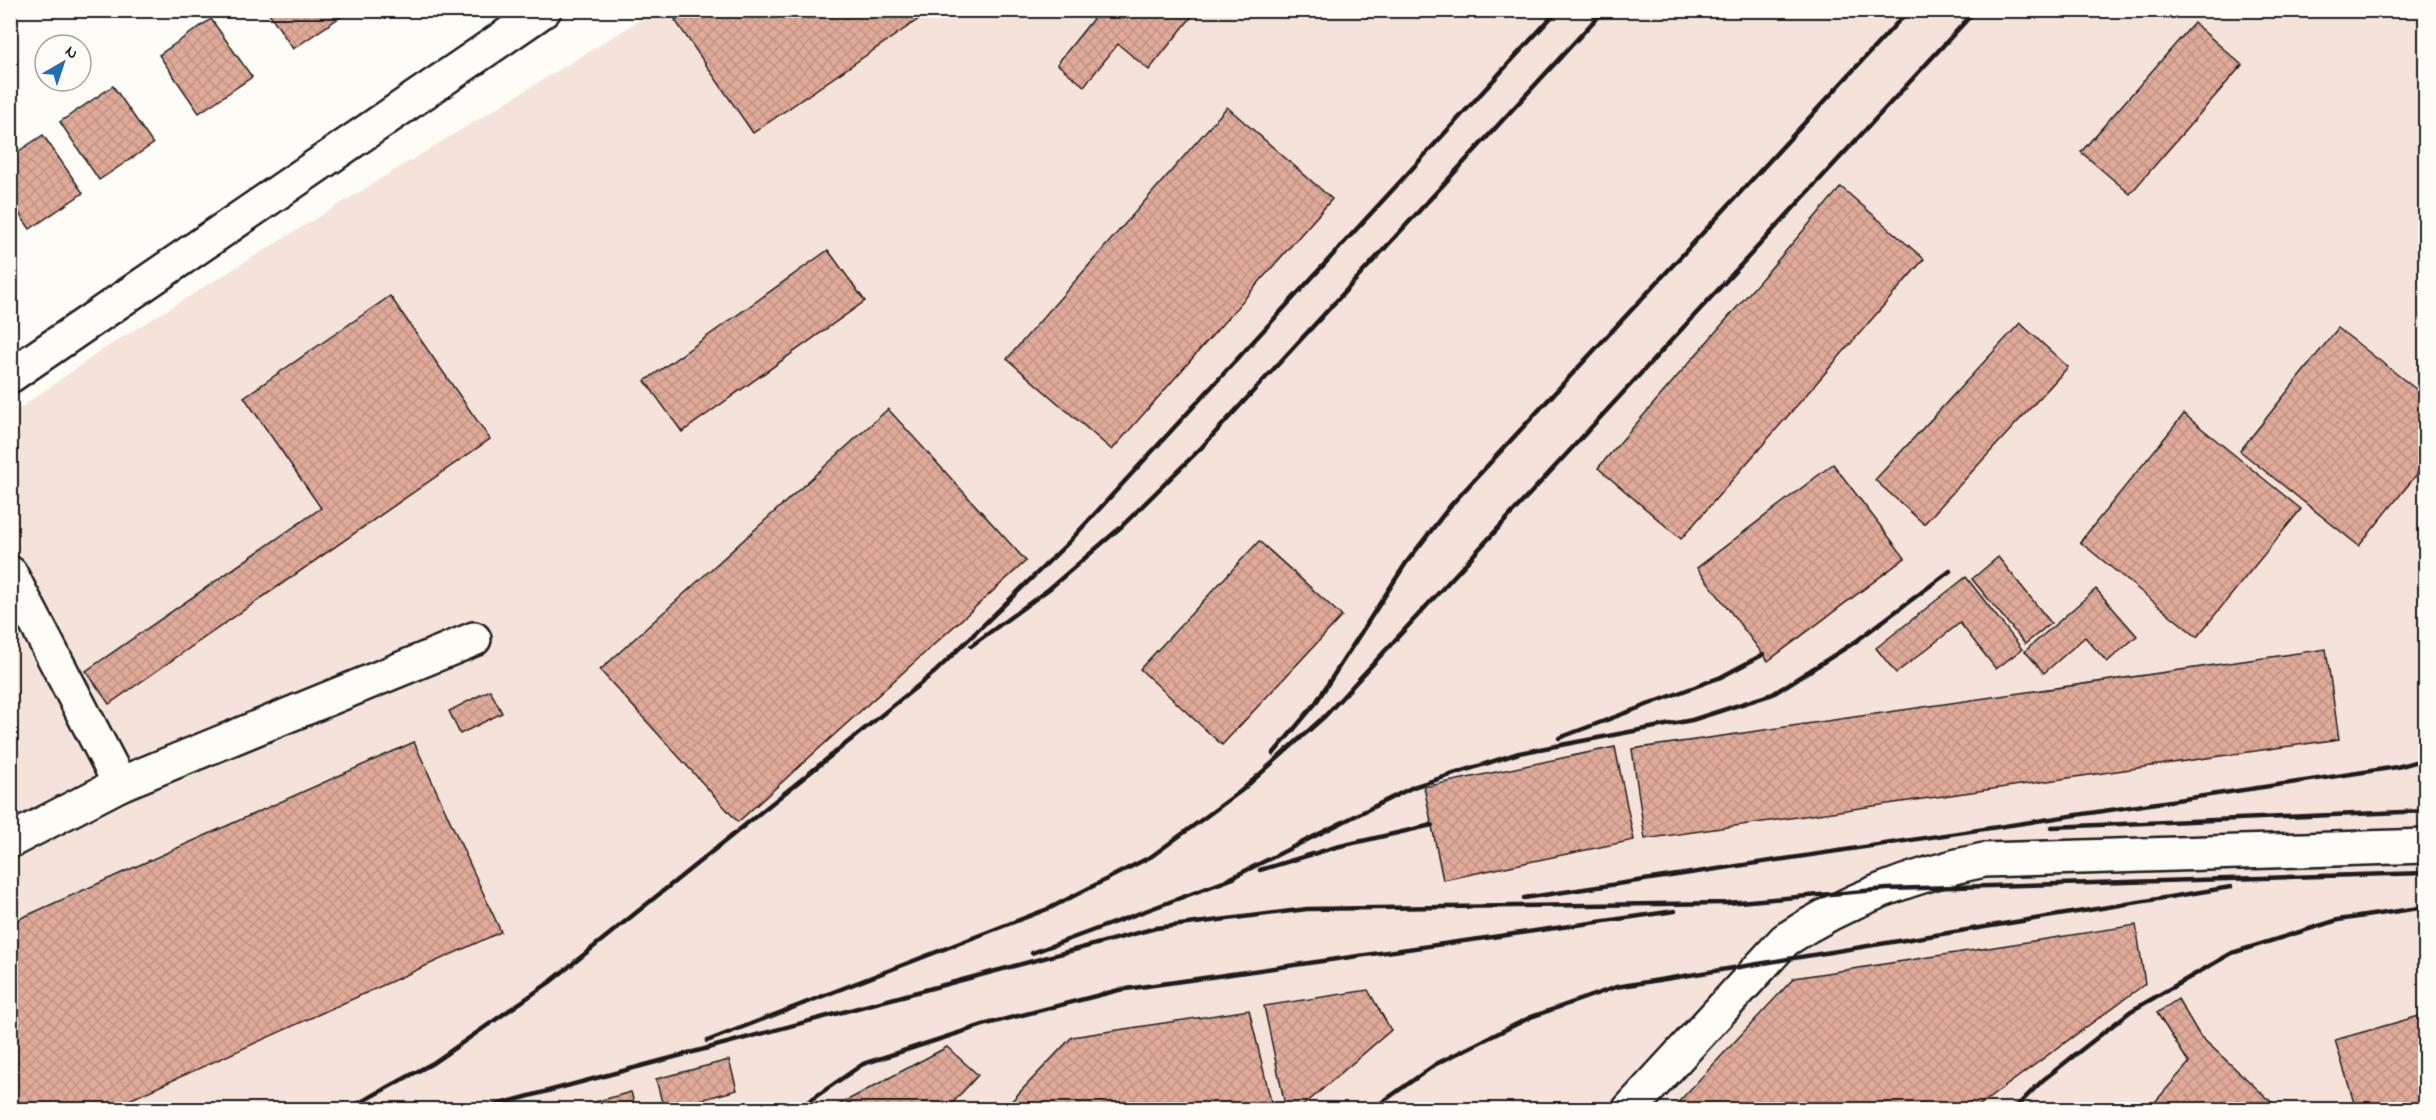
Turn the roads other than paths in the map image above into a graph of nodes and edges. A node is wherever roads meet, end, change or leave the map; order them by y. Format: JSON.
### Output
{"nodes":[{"id":1,"x":544,"y":10,"type":"edge"},
{"id":2,"x":10,"y":376,"type":"edge"},
{"id":3,"x":10,"y":573,"type":"edge"},
{"id":4,"x":474,"y":639,"type":"dead end"},
{"id":5,"x":120,"y":784,"type":"junction"},
{"id":6,"x":10,"y":841,"type":"edge"},
{"id":7,"x":2426,"y":846,"type":"edge"},
{"id":8,"x":1629,"y":1110,"type":"edge"}],
"edges":[{"from":1,"to":2,"type":"street"},
{"from":3,"to":5,"type":"street"},
{"from":4,"to":5,"type":"street"},
{"from":5,"to":6,"type":"street"},
{"from":7,"to":8,"type":"street"}]}
